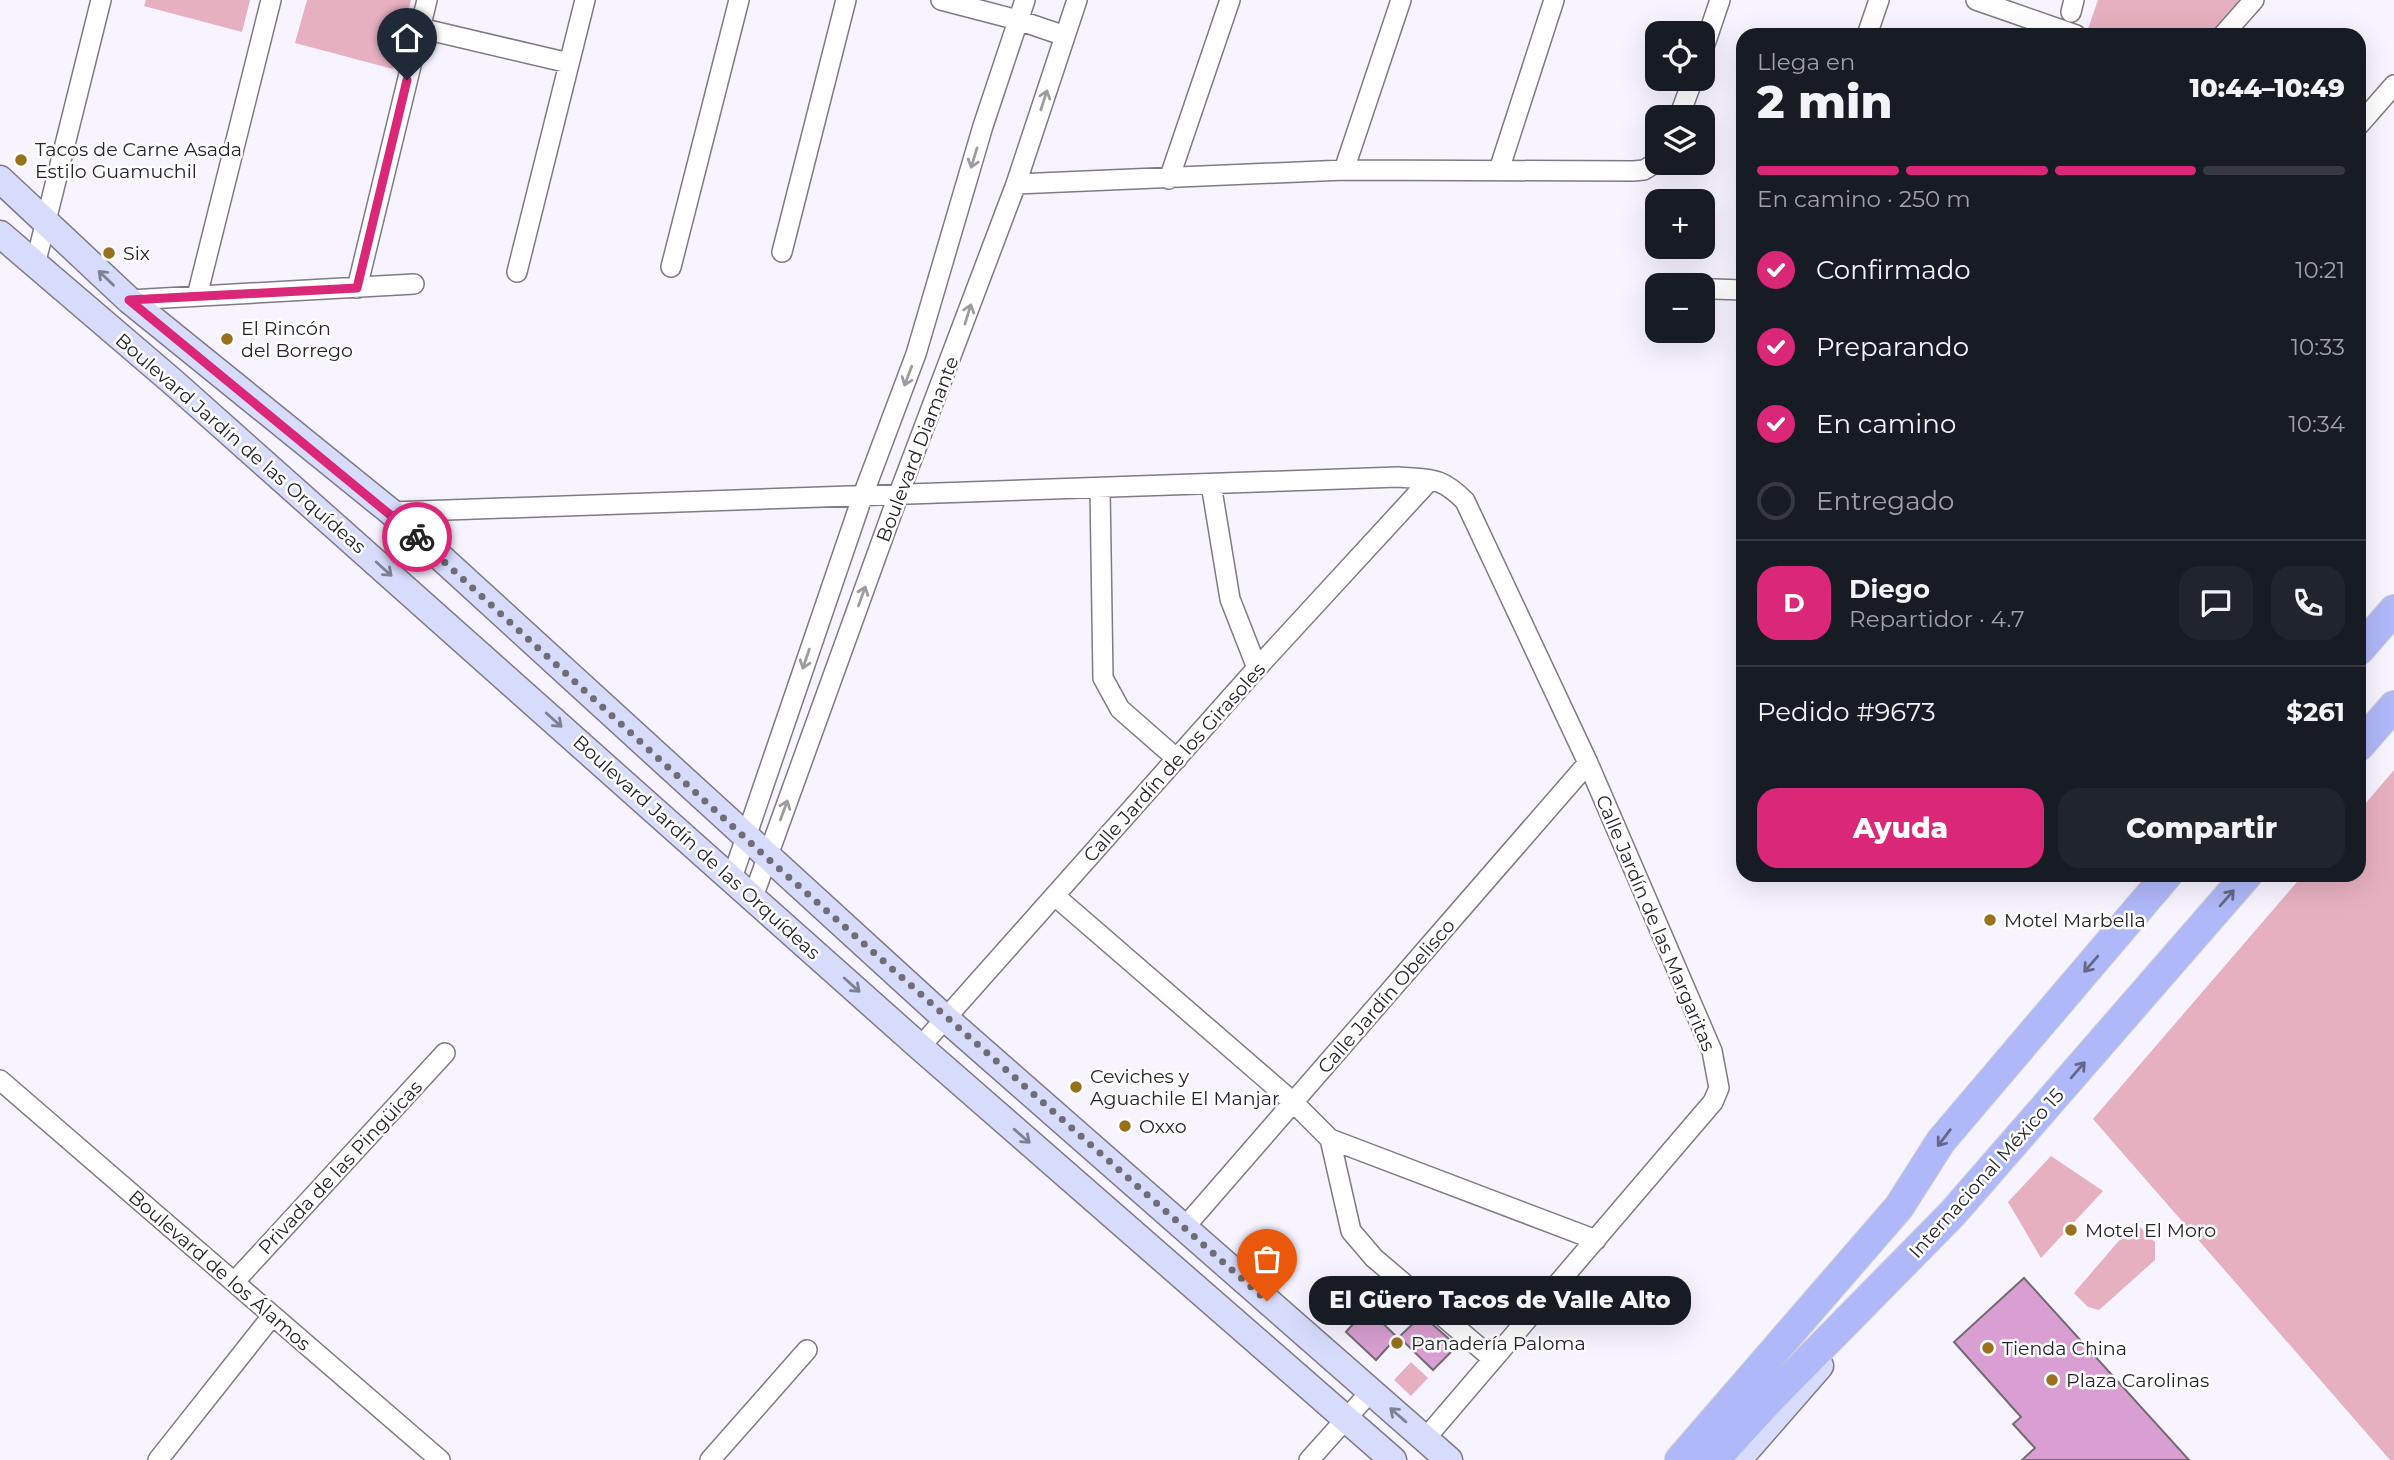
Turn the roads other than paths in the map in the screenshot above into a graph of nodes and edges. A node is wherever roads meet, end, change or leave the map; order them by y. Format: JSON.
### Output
{"nodes":[{"id":1,"x":102,"y":0,"type":"edge"},
{"id":2,"x":271,"y":0,"type":"edge"},
{"id":3,"x":427,"y":0,"type":"edge"},
{"id":4,"x":584,"y":0,"type":"edge"},
{"id":5,"x":739,"y":0,"type":"edge"},
{"id":6,"x":846,"y":0,"type":"edge"},
{"id":7,"x":941,"y":0,"type":"edge"},
{"id":8,"x":1025,"y":0,"type":"edge"},
{"id":9,"x":1077,"y":0,"type":"edge"},
{"id":10,"x":1230,"y":0,"type":"edge"},
{"id":11,"x":1401,"y":0,"type":"edge"},
{"id":12,"x":1554,"y":0,"type":"edge"},
{"id":13,"x":1720,"y":0,"type":"edge"},
{"id":14,"x":1879,"y":0,"type":"edge"},
{"id":15,"x":1976,"y":0,"type":"edge"},
{"id":16,"x":2254,"y":0,"type":"edge"},
{"id":17,"x":1018,"y":20,"type":"junction"},
{"id":18,"x":1713,"y":21,"type":"edge"},
{"id":19,"x":420,"y":28,"type":"junction"},
{"id":20,"x":1869,"y":28,"type":"edge"},
{"id":21,"x":2031,"y":28,"type":"edge"},
{"id":22,"x":2229,"y":28,"type":"edge"},
{"id":23,"x":1065,"y":36,"type":"junction"},
{"id":24,"x":569,"y":63,"type":"junction"},
{"id":25,"x":2394,"y":85,"type":"edge"},
{"id":26,"x":2366,"y":117,"type":"edge"},
{"id":27,"x":1645,"y":169,"type":"edge"},
{"id":28,"x":1344,"y":170,"type":"junction"},
{"id":29,"x":1499,"y":170,"type":"junction"},
{"id":30,"x":0,"y":179,"type":"edge"},
{"id":31,"x":1169,"y":179,"type":"junction"},
{"id":32,"x":1016,"y":184,"type":"junction"},
{"id":33,"x":46,"y":221,"type":"junction"},
{"id":34,"x":0,"y":234,"type":"edge"},
{"id":35,"x":782,"y":252,"type":"dead end"},
{"id":36,"x":35,"y":265,"type":"junction"},
{"id":37,"x":671,"y":267,"type":"dead end"},
{"id":38,"x":517,"y":272,"type":"dead end"},
{"id":39,"x":414,"y":284,"type":"dead end"},
{"id":40,"x":357,"y":288,"type":"junction"},
{"id":41,"x":1715,"y":289,"type":"edge"},
{"id":42,"x":1736,"y":290,"type":"edge"},
{"id":43,"x":197,"y":296,"type":"junction"},
{"id":44,"x":129,"y":300,"type":"junction"},
{"id":45,"x":1430,"y":480,"type":"junction"},
{"id":46,"x":1212,"y":484,"type":"junction"},
{"id":47,"x":1100,"y":489,"type":"junction"},
{"id":48,"x":863,"y":495,"type":"junction"},
{"id":49,"x":898,"y":496,"type":"junction"},
{"id":50,"x":391,"y":512,"type":"junction"},
{"id":51,"x":2394,"y":610,"type":"edge"},
{"id":52,"x":2366,"y":642,"type":"edge"},
{"id":53,"x":1257,"y":668,"type":"junction"},
{"id":54,"x":2394,"y":706,"type":"edge"},
{"id":55,"x":2366,"y":738,"type":"edge"},
{"id":56,"x":1177,"y":759,"type":"junction"},
{"id":57,"x":1588,"y":763,"type":"junction"},
{"id":58,"x":744,"y":837,"type":"junction"},
{"id":59,"x":766,"y":857,"type":"junction"},
{"id":60,"x":732,"y":878,"type":"junction"},
{"id":61,"x":2161,"y":882,"type":"edge"},
{"id":62,"x":2241,"y":882,"type":"edge"},
{"id":63,"x":1055,"y":896,"type":"junction"},
{"id":64,"x":753,"y":897,"type":"junction"},
{"id":65,"x":945,"y":1018,"type":"junction"},
{"id":66,"x":920,"y":1047,"type":"junction"},
{"id":67,"x":445,"y":1053,"type":"dead end"},
{"id":68,"x":0,"y":1080,"type":"edge"},
{"id":69,"x":1293,"y":1102,"type":"junction"},
{"id":70,"x":1330,"y":1139,"type":"junction"},
{"id":71,"x":1899,"y":1207,"type":"junction"},
{"id":72,"x":1952,"y":1214,"type":"junction"},
{"id":73,"x":1184,"y":1228,"type":"junction"},
{"id":74,"x":1596,"y":1240,"type":"junction"},
{"id":75,"x":235,"y":1282,"type":"junction"},
{"id":76,"x":272,"y":1317,"type":"junction"},
{"id":77,"x":807,"y":1350,"type":"dead end"},
{"id":78,"x":1493,"y":1359,"type":"junction"},
{"id":79,"x":1371,"y":1391,"type":"junction"},
{"id":80,"x":1346,"y":1419,"type":"junction"},
{"id":81,"x":1425,"y":1439,"type":"junction"},
{"id":82,"x":158,"y":1460,"type":"edge"},
{"id":83,"x":440,"y":1460,"type":"edge"},
{"id":84,"x":710,"y":1460,"type":"edge"},
{"id":85,"x":1308,"y":1460,"type":"edge"},
{"id":86,"x":1393,"y":1460,"type":"edge"},
{"id":87,"x":1449,"y":1460,"type":"edge"},
{"id":88,"x":1663,"y":1460,"type":"edge"},
{"id":89,"x":1680,"y":1460,"type":"edge"},
{"id":90,"x":1714,"y":1460,"type":"edge"},
{"id":91,"x":1738,"y":1460,"type":"edge"}],
"edges":[{"from":1,"to":33,"type":"street"},
{"from":2,"to":43,"type":"street"},
{"from":3,"to":19,"type":"street"},
{"from":4,"to":24,"type":"street"},
{"from":5,"to":37,"type":"street"},
{"from":6,"to":35,"type":"street"},
{"from":7,"to":17,"type":"street"},
{"from":8,"to":17,"type":"street","name":"Boulevard Diamante"},
{"from":9,"to":23,"type":"street","name":"Boulevard Diamante"},
{"from":10,"to":31,"type":"street"},
{"from":11,"to":28,"type":"street"},
{"from":12,"to":29,"type":"street"},
{"from":13,"to":18,"type":"street"},
{"from":14,"to":20,"type":"street"},
{"from":15,"to":21,"type":"street"},
{"from":16,"to":22,"type":"street"},
{"from":17,"to":23,"type":"street"},
{"from":17,"to":48,"type":"street","name":"Boulevard Diamante","one_way":true},
{"from":19,"to":24,"type":"street"},
{"from":19,"to":40,"type":"street"},
{"from":32,"to":23,"type":"street","name":"Boulevard Diamante","one_way":true},
{"from":24,"to":38,"type":"street"},
{"from":25,"to":26,"type":"street"},
{"from":27,"to":29,"type":"street"},
{"from":28,"to":29,"type":"street"},
{"from":28,"to":31,"type":"street"},
{"from":30,"to":33,"type":"street","name":"Boulevard Jardín de las Orquídeas"},
{"from":31,"to":32,"type":"street"},
{"from":49,"to":32,"type":"street","name":"Boulevard Diamante","one_way":true},
{"from":33,"to":36,"type":"street"},
{"from":44,"to":33,"type":"street","name":"Boulevard Jardín de las Orquídeas","one_way":true},
{"from":34,"to":36,"type":"street","name":"Boulevard Jardín de las Orquídeas"},
{"from":36,"to":60,"type":"street","name":"Boulevard Jardín de las Orquídeas","one_way":true},
{"from":39,"to":40,"type":"street"},
{"from":40,"to":43,"type":"street"},
{"from":41,"to":42,"type":"street"},
{"from":43,"to":44,"type":"street"},
{"from":44,"to":50,"type":"street","name":"Boulevard Jardín de las Orquídeas"},
{"from":45,"to":46,"type":"street"},
{"from":45,"to":53,"type":"street","name":"Calle Jardín de los Girasoles"},
{"from":45,"to":57,"type":"street","name":"Calle Jardín de las Margaritas"},
{"from":46,"to":47,"type":"street"},
{"from":46,"to":53,"type":"street"},
{"from":47,"to":49,"type":"street"},
{"from":47,"to":56,"type":"street"},
{"from":48,"to":49,"type":"street"},
{"from":48,"to":50,"type":"street"},
{"from":48,"to":58,"type":"street","name":"Boulevard Diamante","one_way":true},
{"from":59,"to":49,"type":"street","name":"Boulevard Diamante","one_way":true},
{"from":50,"to":58,"type":"street","name":"Boulevard Jardín de las Orquídeas"},
{"from":51,"to":52,"type":"main road"},
{"from":53,"to":56,"type":"street","name":"Calle Jardín de los Girasoles"},
{"from":54,"to":55,"type":"main road"},
{"from":56,"to":63,"type":"street","name":"Calle Jardín de los Girasoles"},
{"from":57,"to":69,"type":"street","name":"Calle Jardín Obelisco"},
{"from":57,"to":74,"type":"street","name":"Calle Jardín de las Margaritas"},
{"from":58,"to":59,"type":"street","name":"Boulevard Jardín de las Orquídeas"},
{"from":58,"to":60,"type":"street","name":"Boulevard Diamante"},
{"from":59,"to":64,"type":"street","name":"Boulevard Diamante"},
{"from":59,"to":65,"type":"street","name":"Boulevard Jardín de las Orquídeas"},
{"from":60,"to":64,"type":"street","name":"Boulevard Jardín de las Orquídeas"},
{"from":61,"to":71,"type":"main road","one_way":true},
{"from":72,"to":62,"type":"main road","name":"Internacional México 15","one_way":true},
{"from":63,"to":65,"type":"street","name":"Calle Jardín de los Girasoles"},
{"from":63,"to":69,"type":"street"},
{"from":64,"to":66,"type":"street","name":"Boulevard Jardín de las Orquídeas","one_way":true},
{"from":65,"to":66,"type":"street","name":"Calle Jardín de los Girasoles"},
{"from":65,"to":73,"type":"street","name":"Boulevard Jardín de las Orquídeas"},
{"from":66,"to":80,"type":"street","name":"Boulevard Jardín de las Orquídeas","one_way":true},
{"from":67,"to":75,"type":"street","name":"Privada de las Pingüicas"},
{"from":68,"to":75,"type":"street","name":"Boulevard de los Álamos"},
{"from":69,"to":70,"type":"street"},
{"from":69,"to":73,"type":"street","name":"Calle Jardín Obelisco"},
{"from":70,"to":74,"type":"street"},
{"from":70,"to":78,"type":"street"},
{"from":71,"to":88,"type":"street"},
{"from":71,"to":89,"type":"main road"},
{"from":72,"to":90,"type":"main road","name":"Internacional México 15"},
{"from":72,"to":91,"type":"street"},
{"from":73,"to":79,"type":"street","name":"Boulevard Jardín de las Orquídeas"},
{"from":74,"to":78,"type":"street","name":"Calle Jardín de las Margaritas"},
{"from":75,"to":76,"type":"street","name":"Boulevard de los Álamos"},
{"from":76,"to":82,"type":"street"},
{"from":76,"to":83,"type":"street","name":"Boulevard de los Álamos"},
{"from":77,"to":84,"type":"street"},
{"from":78,"to":81,"type":"street","name":"Calle Jardín de las Margaritas"},
{"from":79,"to":80,"type":"street"},
{"from":81,"to":79,"type":"street","name":"Boulevard Jardín de las Orquídeas","one_way":true},
{"from":80,"to":85,"type":"street"},
{"from":80,"to":86,"type":"street","name":"Boulevard Jardín de las Orquídeas"},
{"from":81,"to":87,"type":"street","name":"Boulevard Jardín de las Orquídeas"}]}
